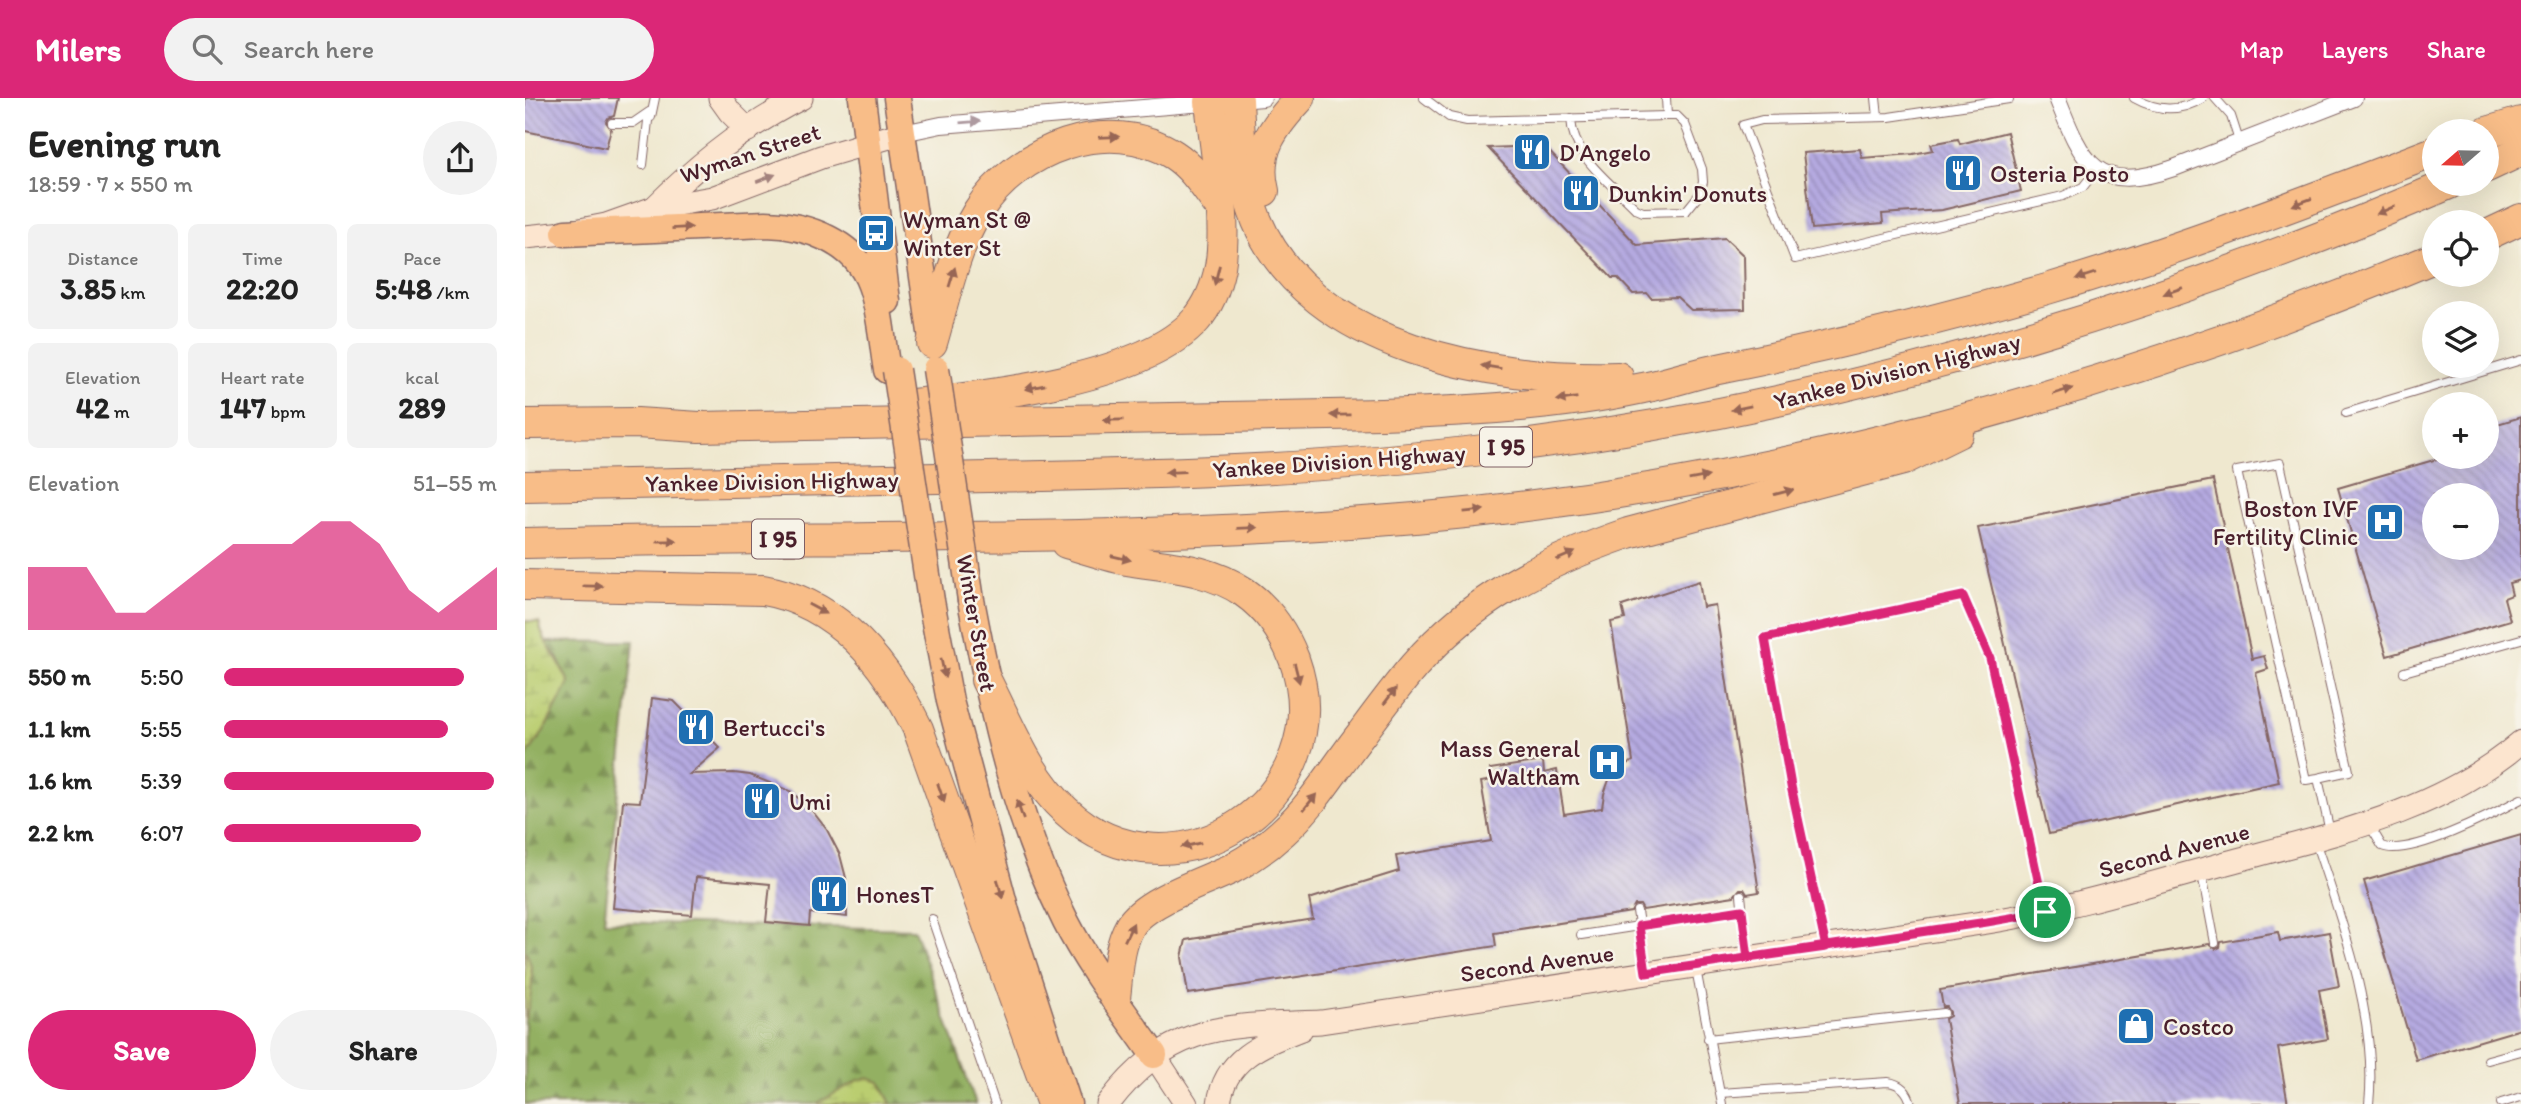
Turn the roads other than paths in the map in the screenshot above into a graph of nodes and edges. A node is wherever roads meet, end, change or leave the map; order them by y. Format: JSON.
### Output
{"nodes":[{"id":1,"x":655,"y":98,"type":"edge"},
{"id":2,"x":720,"y":98,"type":"edge"},
{"id":3,"x":862,"y":98,"type":"edge"},
{"id":4,"x":897,"y":98,"type":"edge"},
{"id":5,"x":1300,"y":98,"type":"edge"},
{"id":6,"x":1425,"y":98,"type":"edge"},
{"id":7,"x":1666,"y":98,"type":"edge"},
{"id":8,"x":1876,"y":98,"type":"edge"},
{"id":9,"x":2057,"y":98,"type":"edge"},
{"id":10,"x":2134,"y":98,"type":"edge"},
{"id":11,"x":2203,"y":98,"type":"edge"},
{"id":12,"x":2215,"y":98,"type":"edge"},
{"id":13,"x":2354,"y":98,"type":"edge"},
{"id":14,"x":1232,"y":99,"type":"edge"},
{"id":15,"x":2009,"y":99,"type":"edge"},
{"id":16,"x":792,"y":100,"type":"edge"},
{"id":17,"x":1667,"y":116,"type":"junction"},
{"id":18,"x":1878,"y":117,"type":"junction"},
{"id":19,"x":1571,"y":118,"type":"junction"},
{"id":20,"x":2521,"y":122,"type":"edge"},
{"id":21,"x":612,"y":123,"type":"dead end"},
{"id":22,"x":2499,"y":128,"type":"edge"},
{"id":23,"x":748,"y":130,"type":"junction"},
{"id":24,"x":903,"y":133,"type":"junction"},
{"id":25,"x":867,"y":143,"type":"junction"},
{"id":26,"x":2240,"y":144,"type":"junction"},
{"id":27,"x":2521,"y":151,"type":"edge"},
{"id":28,"x":2422,"y":156,"type":"edge"},
{"id":29,"x":2499,"y":161,"type":"edge"},
{"id":30,"x":2097,"y":169,"type":"junction"},
{"id":31,"x":2422,"y":195,"type":"edge"},
{"id":32,"x":1220,"y":207,"type":"junction"},
{"id":33,"x":654,"y":208,"type":"junction"},
{"id":34,"x":2521,"y":219,"type":"edge"},
{"id":35,"x":2499,"y":229,"type":"edge"},
{"id":36,"x":565,"y":233,"type":"junction"},
{"id":37,"x":525,"y":237,"type":"edge"},
{"id":38,"x":2422,"y":263,"type":"edge"},
{"id":39,"x":1341,"y":315,"type":"junction"},
{"id":40,"x":934,"y":356,"type":"junction"},
{"id":41,"x":2521,"y":360,"type":"edge"},
{"id":42,"x":891,"y":370,"type":"junction"},
{"id":43,"x":1706,"y":372,"type":"junction"},
{"id":44,"x":2015,"y":405,"type":"junction"},
{"id":45,"x":2346,"y":413,"type":"dead end"},
{"id":46,"x":637,"y":423,"type":"junction"},
{"id":47,"x":525,"y":424,"type":"edge"},
{"id":48,"x":525,"y":486,"type":"edge"},
{"id":49,"x":1032,"y":534,"type":"junction"},
{"id":50,"x":525,"y":543,"type":"edge"},
{"id":51,"x":525,"y":585,"type":"edge"},
{"id":52,"x":2521,"y":639,"type":"edge"},
{"id":53,"x":2404,"y":672,"type":"dead end"},
{"id":54,"x":986,"y":680,"type":"junction"},
{"id":55,"x":2521,"y":742,"type":"edge"},
{"id":56,"x":2318,"y":778,"type":"junction"},
{"id":57,"x":2521,"y":799,"type":"edge"},
{"id":58,"x":2368,"y":824,"type":"junction"},
{"id":59,"x":2323,"y":837,"type":"junction"},
{"id":60,"x":2201,"y":870,"type":"junction"},
{"id":61,"x":1741,"y":895,"type":"dead end"},
{"id":62,"x":1742,"y":910,"type":"junction"},
{"id":63,"x":1637,"y":911,"type":"dead end"},
{"id":64,"x":2045,"y":912,"type":"junction"},
{"id":65,"x":932,"y":919,"type":"dead end"},
{"id":66,"x":1639,"y":926,"type":"junction"},
{"id":67,"x":1581,"y":935,"type":"dead end"},
{"id":68,"x":2215,"y":943,"type":"dead end"},
{"id":69,"x":1826,"y":947,"type":"junction"},
{"id":70,"x":1748,"y":958,"type":"junction"},
{"id":71,"x":1695,"y":966,"type":"junction"},
{"id":72,"x":1646,"y":973,"type":"junction"},
{"id":73,"x":1115,"y":998,"type":"junction"},
{"id":74,"x":1944,"y":1013,"type":"dead end"},
{"id":75,"x":1321,"y":1022,"type":"junction"},
{"id":76,"x":1708,"y":1039,"type":"junction"},
{"id":77,"x":2521,"y":1051,"type":"edge"},
{"id":78,"x":1154,"y":1055,"type":"junction"},
{"id":79,"x":2488,"y":1060,"type":"dead end"},
{"id":80,"x":1720,"y":1093,"type":"junction"},
{"id":81,"x":2521,"y":1097,"type":"edge"},
{"id":82,"x":2501,"y":1103,"type":"edge"},
{"id":83,"x":995,"y":1104,"type":"edge"},
{"id":84,"x":1052,"y":1104,"type":"edge"},
{"id":85,"x":1068,"y":1104,"type":"edge"},
{"id":86,"x":1108,"y":1104,"type":"edge"},
{"id":87,"x":1186,"y":1104,"type":"edge"},
{"id":88,"x":1219,"y":1104,"type":"edge"},
{"id":89,"x":1722,"y":1104,"type":"edge"},
{"id":90,"x":1911,"y":1104,"type":"edge"},
{"id":91,"x":2369,"y":1104,"type":"edge"}],
"edges":[{"from":1,"to":21,"type":"lane"},
{"from":2,"to":23,"type":"street"},
{"from":3,"to":25,"type":"main road","name":"Winter Street"},
{"from":4,"to":24,"type":"main road","name":"Winter Street"},
{"from":5,"to":39,"type":"highway"},
{"from":6,"to":19,"type":"lane"},
{"from":7,"to":17,"type":"lane"},
{"from":8,"to":18,"type":"lane"},
{"from":9,"to":30,"type":"street"},
{"from":10,"to":11,"type":"lane"},
{"from":12,"to":26,"type":"lane"},
{"from":13,"to":26,"type":"street"},
{"from":24,"to":14,"type":"street","one_way":true},
{"from":14,"to":32,"type":"highway"},
{"from":14,"to":39,"type":"highway"},
{"from":15,"to":18,"type":"lane"},
{"from":16,"to":23,"type":"street","name":"Wyman Street"},
{"from":17,"to":19,"type":"lane"},
{"from":17,"to":19,"type":"lane"},
{"from":18,"to":30,"type":"lane"},
{"from":20,"to":22,"type":"highway"},
{"from":23,"to":33,"type":"street","name":"Wyman Street"},
{"from":24,"to":25,"type":"street","name":"Wyman Street"},
{"from":24,"to":40,"type":"main road","name":"Winter Street"},
{"from":33,"to":25,"type":"street","name":"Wyman Street","one_way":true},
{"from":25,"to":42,"type":"main road","name":"Winter Street"},
{"from":26,"to":30,"type":"street"},
{"from":27,"to":29,"type":"highway"},
{"from":28,"to":43,"type":"highway","one_way":true},
{"from":31,"to":48,"type":"highway","name":"Yankee Division Highway","number":"I 95","one_way":true},
{"from":40,"to":32,"type":"highway","one_way":true},
{"from":32,"to":46,"type":"highway","one_way":true},
{"from":33,"to":36,"type":"street","name":"Wyman Street"},
{"from":34,"to":35,"type":"highway"},
{"from":36,"to":37,"type":"street","name":"Wyman Street"},
{"from":36,"to":42,"type":"main road","one_way":true},
{"from":44,"to":38,"type":"highway","number":"I 95","one_way":true},
{"from":43,"to":39,"type":"highway","one_way":true},
{"from":40,"to":54,"type":"main road","name":"Winter Street","bridge":true},
{"from":41,"to":45,"type":"lane"},
{"from":42,"to":85,"type":"main road","name":"Winter Street","one_way":true,"bridge":true},
{"from":43,"to":46,"type":"highway","one_way":true},
{"from":49,"to":44,"type":"highway","number":"I 95","one_way":true},
{"from":73,"to":44,"type":"highway","one_way":true},
{"from":46,"to":47,"type":"highway"},
{"from":50,"to":49,"type":"highway","number":"I 95","one_way":true},
{"from":49,"to":54,"type":"highway","one_way":true},
{"from":51,"to":84,"type":"highway","one_way":true},
{"from":52,"to":53,"type":"lane"},
{"from":73,"to":54,"type":"main road","name":"Winter Street","one_way":true},
{"from":55,"to":58,"type":"street","name":"Second Avenue"},
{"from":56,"to":56,"type":"lane"},
{"from":56,"to":59,"type":"lane"},
{"from":57,"to":58,"type":"lane"},
{"from":58,"to":59,"type":"street","name":"Second Avenue"},
{"from":59,"to":60,"type":"street","name":"Second Avenue"},
{"from":59,"to":91,"type":"lane"},
{"from":60,"to":64,"type":"street","name":"Second Avenue"},
{"from":60,"to":68,"type":"lane"},
{"from":61,"to":62,"type":"lane"},
{"from":62,"to":66,"type":"lane"},
{"from":62,"to":70,"type":"lane"},
{"from":63,"to":66,"type":"lane"},
{"from":64,"to":69,"type":"street","name":"Second Avenue"},
{"from":64,"to":69,"type":"lane"},
{"from":65,"to":83,"type":"lane"},
{"from":66,"to":67,"type":"lane"},
{"from":66,"to":72,"type":"lane"},
{"from":69,"to":70,"type":"street","name":"Second Avenue"},
{"from":70,"to":71,"type":"street","name":"Second Avenue"},
{"from":71,"to":72,"type":"street","name":"Second Avenue"},
{"from":71,"to":76,"type":"lane"},
{"from":72,"to":75,"type":"street","name":"Second Avenue"},
{"from":73,"to":78,"type":"main road","name":"Winter Street"},
{"from":74,"to":76,"type":"lane"},
{"from":75,"to":78,"type":"street","name":"Second Avenue"},
{"from":75,"to":88,"type":"street","name":"Second Avenue"},
{"from":76,"to":80,"type":"lane"},
{"from":77,"to":79,"type":"lane"},
{"from":78,"to":86,"type":"street","name":"Second Avenue"},
{"from":78,"to":87,"type":"street","name":"Winter Street"},
{"from":80,"to":89,"type":"lane"},
{"from":80,"to":90,"type":"lane"},
{"from":81,"to":82,"type":"lane"}]}
